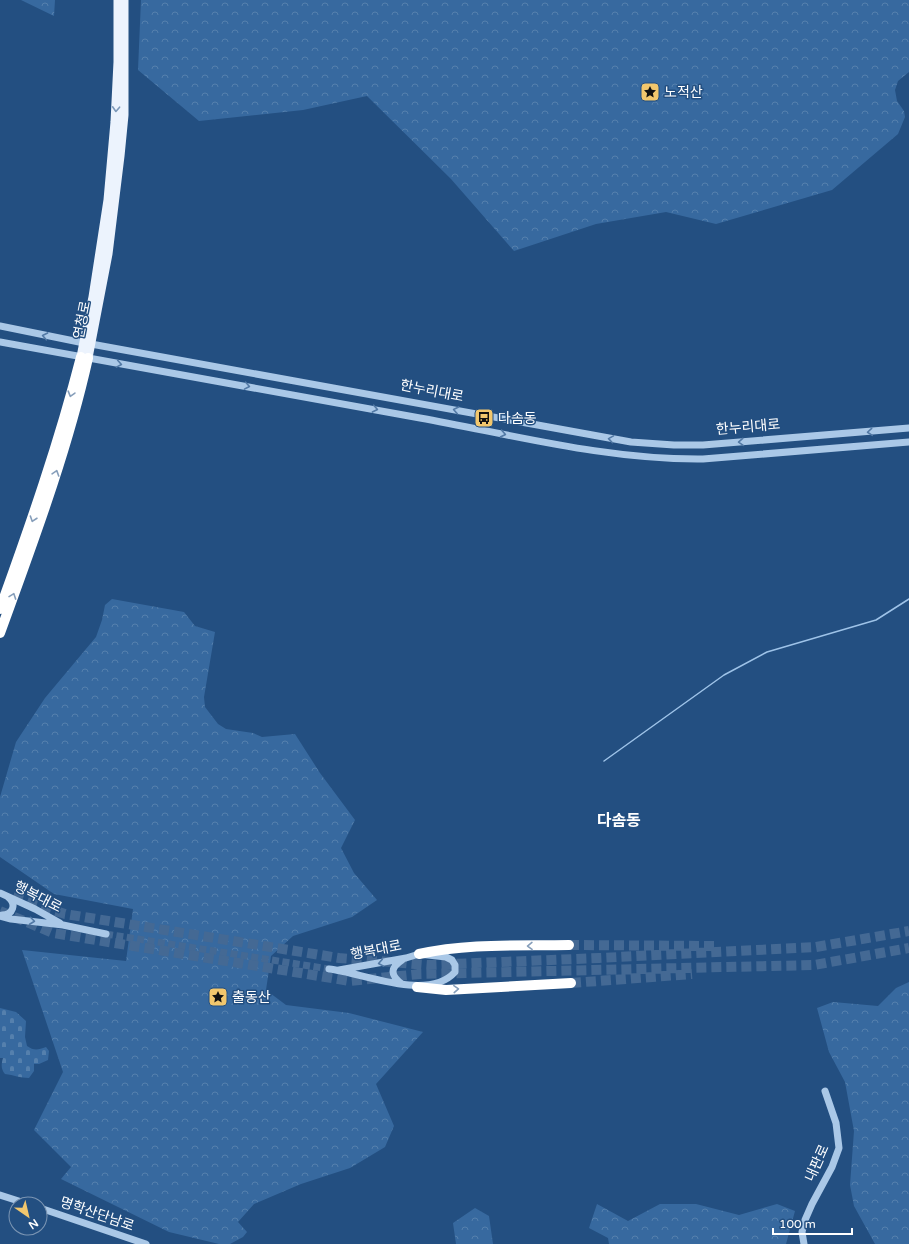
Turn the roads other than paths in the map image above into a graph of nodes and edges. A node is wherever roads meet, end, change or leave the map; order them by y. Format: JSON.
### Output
{"nodes":[{"id":1,"x":118,"y":0,"type":"edge"},
{"id":2,"x":124,"y":0,"type":"edge"},
{"id":3,"x":97,"y":298,"type":"junction"},
{"id":4,"x":0,"y":326,"type":"edge"},
{"id":5,"x":0,"y":342,"type":"edge"},
{"id":6,"x":87,"y":343,"type":"junction"},
{"id":7,"x":84,"y":357,"type":"junction"},
{"id":8,"x":909,"y":428,"type":"edge"},
{"id":9,"x":909,"y":442,"type":"edge"},
{"id":10,"x":0,"y":609,"type":"edge"},
{"id":11,"x":0,"y":633,"type":"edge"},
{"id":12,"x":3,"y":894,"type":"edge"},
{"id":13,"x":0,"y":916,"type":"edge"},
{"id":14,"x":63,"y":926,"type":"junction"},
{"id":15,"x":106,"y":934,"type":"tunnel mouth"},
{"id":16,"x":569,"y":945,"type":"tunnel mouth"},
{"id":17,"x":419,"y":954,"type":"junction"},
{"id":18,"x":406,"y":958,"type":"junction"},
{"id":19,"x":329,"y":969,"type":"tunnel mouth"},
{"id":20,"x":339,"y":970,"type":"junction"},
{"id":21,"x":571,"y":983,"type":"tunnel mouth"},
{"id":22,"x":403,"y":984,"type":"junction"},
{"id":23,"x":417,"y":987,"type":"junction"},
{"id":24,"x":824,"y":1091,"type":"dead end"},
{"id":25,"x":48,"y":1211,"type":"edge"},
{"id":26,"x":146,"y":1244,"type":"edge"},
{"id":27,"x":804,"y":1244,"type":"edge"}],
"edges":[{"from":1,"to":3,"type":"main road","name":"연청로","one_way":true},
{"from":2,"to":3,"type":"main road","name":"연청로"},
{"from":3,"to":6,"type":"main road","name":"연청로"},
{"from":6,"to":4,"type":"street","name":"한누리대로","one_way":true},
{"from":5,"to":7,"type":"street","name":"한누리대로"},
{"from":6,"to":7,"type":"main road","name":"연청로"},
{"from":8,"to":6,"type":"street","name":"한누리대로","one_way":true},
{"from":7,"to":9,"type":"street","name":"한누리대로","one_way":true},
{"from":7,"to":10,"type":"highway","name":"연청로","one_way":true},
{"from":11,"to":7,"type":"highway","name":"연청로","one_way":true},
{"from":12,"to":13,"type":"street"},
{"from":12,"to":14,"type":"street","name":"행복대로"},
{"from":13,"to":14,"type":"street","name":"행복대로","one_way":true},
{"from":14,"to":15,"type":"street","name":"행복대로"},
{"from":16,"to":17,"type":"highway","one_way":true},
{"from":17,"to":18,"type":"street","name":"행복대로"},
{"from":17,"to":23,"type":"street"},
{"from":18,"to":20,"type":"street","name":"행복대로","one_way":true},
{"from":18,"to":22,"type":"street"},
{"from":19,"to":20,"type":"street","name":"행복대로"},
{"from":20,"to":22,"type":"street","name":"행복대로"},
{"from":23,"to":21,"type":"highway","one_way":true},
{"from":22,"to":23,"type":"street","name":"행복대로"},
{"from":24,"to":27,"type":"street","name":"내판로"},
{"from":25,"to":26,"type":"street","name":"명학산단남로"}]}
